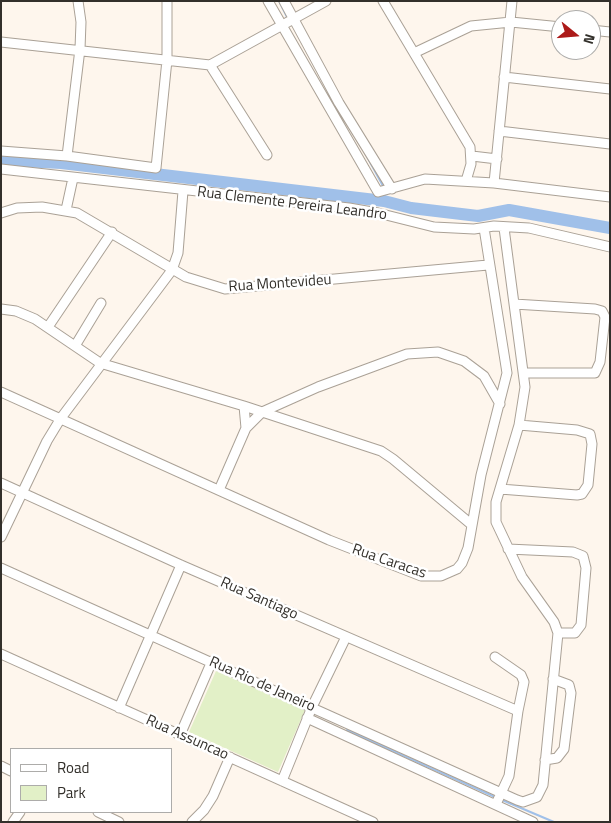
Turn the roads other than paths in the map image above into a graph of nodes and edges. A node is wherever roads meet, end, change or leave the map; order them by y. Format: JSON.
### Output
{"nodes":[{"id":1,"x":78,"y":1,"type":"edge"},
{"id":2,"x":167,"y":1,"type":"edge"},
{"id":3,"x":268,"y":1,"type":"edge"},
{"id":4,"x":284,"y":1,"type":"edge"},
{"id":5,"x":326,"y":1,"type":"edge"},
{"id":6,"x":383,"y":1,"type":"edge"},
{"id":7,"x":512,"y":1,"type":"edge"},
{"id":8,"x":510,"y":22,"type":"junction"},
{"id":9,"x":288,"y":23,"type":"junction"},
{"id":10,"x":551,"y":26,"type":"edge"},
{"id":11,"x":1,"y":42,"type":"edge"},
{"id":12,"x":80,"y":49,"type":"junction"},
{"id":13,"x":414,"y":53,"type":"junction"},
{"id":14,"x":168,"y":60,"type":"junction"},
{"id":15,"x":210,"y":65,"type":"junction"},
{"id":16,"x":504,"y":77,"type":"junction"},
{"id":17,"x":610,"y":89,"type":"edge"},
{"id":18,"x":499,"y":131,"type":"junction"},
{"id":19,"x":610,"y":144,"type":"edge"},
{"id":20,"x":1,"y":151,"type":"edge"},
{"id":21,"x":267,"y":155,"type":"dead end"},
{"id":22,"x":67,"y":156,"type":"junction"},
{"id":23,"x":472,"y":156,"type":"junction"},
{"id":24,"x":497,"y":159,"type":"junction"},
{"id":25,"x":1,"y":169,"type":"edge"},
{"id":26,"x":72,"y":178,"type":"junction"},
{"id":27,"x":466,"y":181,"type":"junction"},
{"id":28,"x":494,"y":183,"type":"junction"},
{"id":29,"x":183,"y":191,"type":"junction"},
{"id":30,"x":387,"y":191,"type":"junction"},
{"id":31,"x":610,"y":197,"type":"edge"},
{"id":32,"x":66,"y":210,"type":"junction"},
{"id":33,"x":1,"y":212,"type":"edge"},
{"id":34,"x":484,"y":228,"type":"junction"},
{"id":35,"x":504,"y":228,"type":"junction"},
{"id":36,"x":112,"y":232,"type":"junction"},
{"id":37,"x":610,"y":247,"type":"edge"},
{"id":38,"x":488,"y":265,"type":"junction"},
{"id":39,"x":172,"y":270,"type":"junction"},
{"id":40,"x":101,"y":303,"type":"dead end"},
{"id":41,"x":514,"y":304,"type":"junction"},
{"id":42,"x":1,"y":309,"type":"edge"},
{"id":43,"x":48,"y":327,"type":"junction"},
{"id":44,"x":75,"y":346,"type":"junction"},
{"id":45,"x":100,"y":363,"type":"junction"},
{"id":46,"x":524,"y":373,"type":"junction"},
{"id":47,"x":1,"y":392,"type":"edge"},
{"id":48,"x":500,"y":404,"type":"junction"},
{"id":49,"x":244,"y":406,"type":"junction"},
{"id":50,"x":262,"y":412,"type":"junction"},
{"id":51,"x":61,"y":418,"type":"junction"},
{"id":52,"x":518,"y":425,"type":"junction"},
{"id":53,"x":246,"y":428,"type":"junction"},
{"id":54,"x":1,"y":483,"type":"edge"},
{"id":55,"x":500,"y":489,"type":"junction"},
{"id":56,"x":219,"y":490,"type":"junction"},
{"id":57,"x":21,"y":492,"type":"junction"},
{"id":58,"x":472,"y":525,"type":"junction"},
{"id":59,"x":1,"y":537,"type":"edge"},
{"id":60,"x":508,"y":549,"type":"junction"},
{"id":61,"x":181,"y":565,"type":"junction"},
{"id":62,"x":1,"y":568,"type":"edge"},
{"id":63,"x":558,"y":633,"type":"junction"},
{"id":64,"x":150,"y":635,"type":"junction"},
{"id":65,"x":346,"y":637,"type":"junction"},
{"id":66,"x":1,"y":654,"type":"edge"},
{"id":67,"x":495,"y":657,"type":"dead end"},
{"id":68,"x":212,"y":661,"type":"junction"},
{"id":69,"x":553,"y":679,"type":"junction"},
{"id":70,"x":312,"y":707,"type":"junction"},
{"id":71,"x":119,"y":708,"type":"junction"},
{"id":72,"x":518,"y":710,"type":"junction"},
{"id":73,"x":307,"y":718,"type":"junction"},
{"id":74,"x":180,"y":735,"type":"junction"},
{"id":75,"x":230,"y":757,"type":"junction"},
{"id":76,"x":545,"y":760,"type":"junction"},
{"id":77,"x":282,"y":781,"type":"junction"},
{"id":78,"x":499,"y":799,"type":"junction"},
{"id":79,"x":100,"y":813,"type":"edge"},
{"id":80,"x":119,"y":822,"type":"edge"},
{"id":81,"x":192,"y":822,"type":"edge"},
{"id":82,"x":373,"y":822,"type":"edge"},
{"id":83,"x":533,"y":822,"type":"edge"}],
"edges":[{"from":1,"to":12,"type":"street"},
{"from":2,"to":14,"type":"street"},
{"from":3,"to":9,"type":"street"},
{"from":4,"to":9,"type":"street"},
{"from":5,"to":9,"type":"street"},
{"from":6,"to":13,"type":"street"},
{"from":7,"to":8,"type":"street"},
{"from":8,"to":10,"type":"street"},
{"from":8,"to":13,"type":"street"},
{"from":8,"to":16,"type":"street"},
{"from":9,"to":15,"type":"street"},
{"from":9,"to":30,"type":"street"},
{"from":9,"to":30,"type":"street"},
{"from":11,"to":12,"type":"street"},
{"from":12,"to":14,"type":"street"},
{"from":12,"to":22,"type":"street"},
{"from":13,"to":23,"type":"street"},
{"from":14,"to":15,"type":"street"},
{"from":14,"to":22,"type":"street"},
{"from":15,"to":21,"type":"street"},
{"from":16,"to":17,"type":"street"},
{"from":16,"to":18,"type":"street"},
{"from":18,"to":19,"type":"street"},
{"from":18,"to":24,"type":"street"},
{"from":20,"to":22,"type":"street"},
{"from":23,"to":24,"type":"street"},
{"from":23,"to":27,"type":"street"},
{"from":24,"to":28,"type":"street"},
{"from":25,"to":26,"type":"street","name":"Rua Clemente Pereira Leandro"},
{"from":26,"to":29,"type":"street","name":"Rua Clemente Pereira Leandro"},
{"from":26,"to":32,"type":"street"},
{"from":27,"to":28,"type":"street"},
{"from":27,"to":30,"type":"street"},
{"from":28,"to":31,"type":"street"},
{"from":29,"to":34,"type":"street","name":"Rua Clemente Pereira Leandro"},
{"from":29,"to":39,"type":"street"},
{"from":32,"to":33,"type":"street","name":"Rua Montevideu"},
{"from":32,"to":36,"type":"street","name":"Rua Montevideu"},
{"from":34,"to":35,"type":"street","name":"Rua Clemente Pereira Leandro"},
{"from":34,"to":38,"type":"street","name":"Rua Caracas"},
{"from":35,"to":37,"type":"street","name":"Rua Clemente Pereira Leandro"},
{"from":35,"to":41,"type":"street"},
{"from":36,"to":39,"type":"street","name":"Rua Montevideu"},
{"from":36,"to":43,"type":"street"},
{"from":38,"to":39,"type":"street","name":"Rua Montevideu"},
{"from":38,"to":48,"type":"street","name":"Rua Caracas"},
{"from":39,"to":45,"type":"street"},
{"from":40,"to":44,"type":"street"},
{"from":41,"to":46,"type":"street"},
{"from":41,"to":46,"type":"street"},
{"from":42,"to":43,"type":"street"},
{"from":43,"to":44,"type":"street"},
{"from":44,"to":45,"type":"street"},
{"from":45,"to":49,"type":"street"},
{"from":45,"to":51,"type":"street"},
{"from":46,"to":52,"type":"street"},
{"from":47,"to":51,"type":"street","name":"Rua Caracas"},
{"from":48,"to":50,"type":"street"},
{"from":48,"to":58,"type":"street","name":"Rua Caracas"},
{"from":49,"to":50,"type":"street"},
{"from":49,"to":53,"type":"street"},
{"from":50,"to":53,"type":"street"},
{"from":50,"to":58,"type":"street"},
{"from":51,"to":56,"type":"street","name":"Rua Caracas"},
{"from":51,"to":57,"type":"street"},
{"from":52,"to":55,"type":"street"},
{"from":52,"to":55,"type":"street"},
{"from":53,"to":56,"type":"street"},
{"from":54,"to":57,"type":"street","name":"Rua Santiago"},
{"from":55,"to":60,"type":"street"},
{"from":56,"to":58,"type":"street","name":"Rua Caracas"},
{"from":57,"to":59,"type":"street"},
{"from":57,"to":61,"type":"street","name":"Rua Santiago"},
{"from":60,"to":63,"type":"street"},
{"from":60,"to":63,"type":"street"},
{"from":61,"to":64,"type":"street"},
{"from":61,"to":65,"type":"street","name":"Rua Santiago"},
{"from":62,"to":64,"type":"street","name":"Rua Rio de Janeiro"},
{"from":63,"to":69,"type":"street"},
{"from":64,"to":68,"type":"street","name":"Rua Rio de Janeiro"},
{"from":64,"to":71,"type":"street"},
{"from":65,"to":70,"type":"street"},
{"from":65,"to":72,"type":"street","name":"Rua Santiago"},
{"from":66,"to":71,"type":"street","name":"Rua Assuncao"},
{"from":67,"to":72,"type":"street"},
{"from":68,"to":70,"type":"street","name":"Rua Rio de Janeiro"},
{"from":68,"to":74,"type":"street"},
{"from":69,"to":76,"type":"street"},
{"from":69,"to":76,"type":"street"},
{"from":70,"to":73,"type":"street"},
{"from":70,"to":78,"type":"street","name":"Rua Rio de Janeiro"},
{"from":71,"to":74,"type":"street","name":"Rua Assuncao"},
{"from":72,"to":78,"type":"street"},
{"from":73,"to":77,"type":"street"},
{"from":73,"to":78,"type":"street","name":"Rua Rio de Janeiro"},
{"from":74,"to":75,"type":"street","name":"Rua Assuncao"},
{"from":75,"to":77,"type":"street","name":"Rua Assuncao"},
{"from":75,"to":81,"type":"street"},
{"from":76,"to":78,"type":"street","name":"Rua Rio de Janeiro"},
{"from":77,"to":82,"type":"street","name":"Rua Assuncao"},
{"from":78,"to":83,"type":"street","name":"Rua Rio de Janeiro"},
{"from":79,"to":80,"type":"street"}]}
